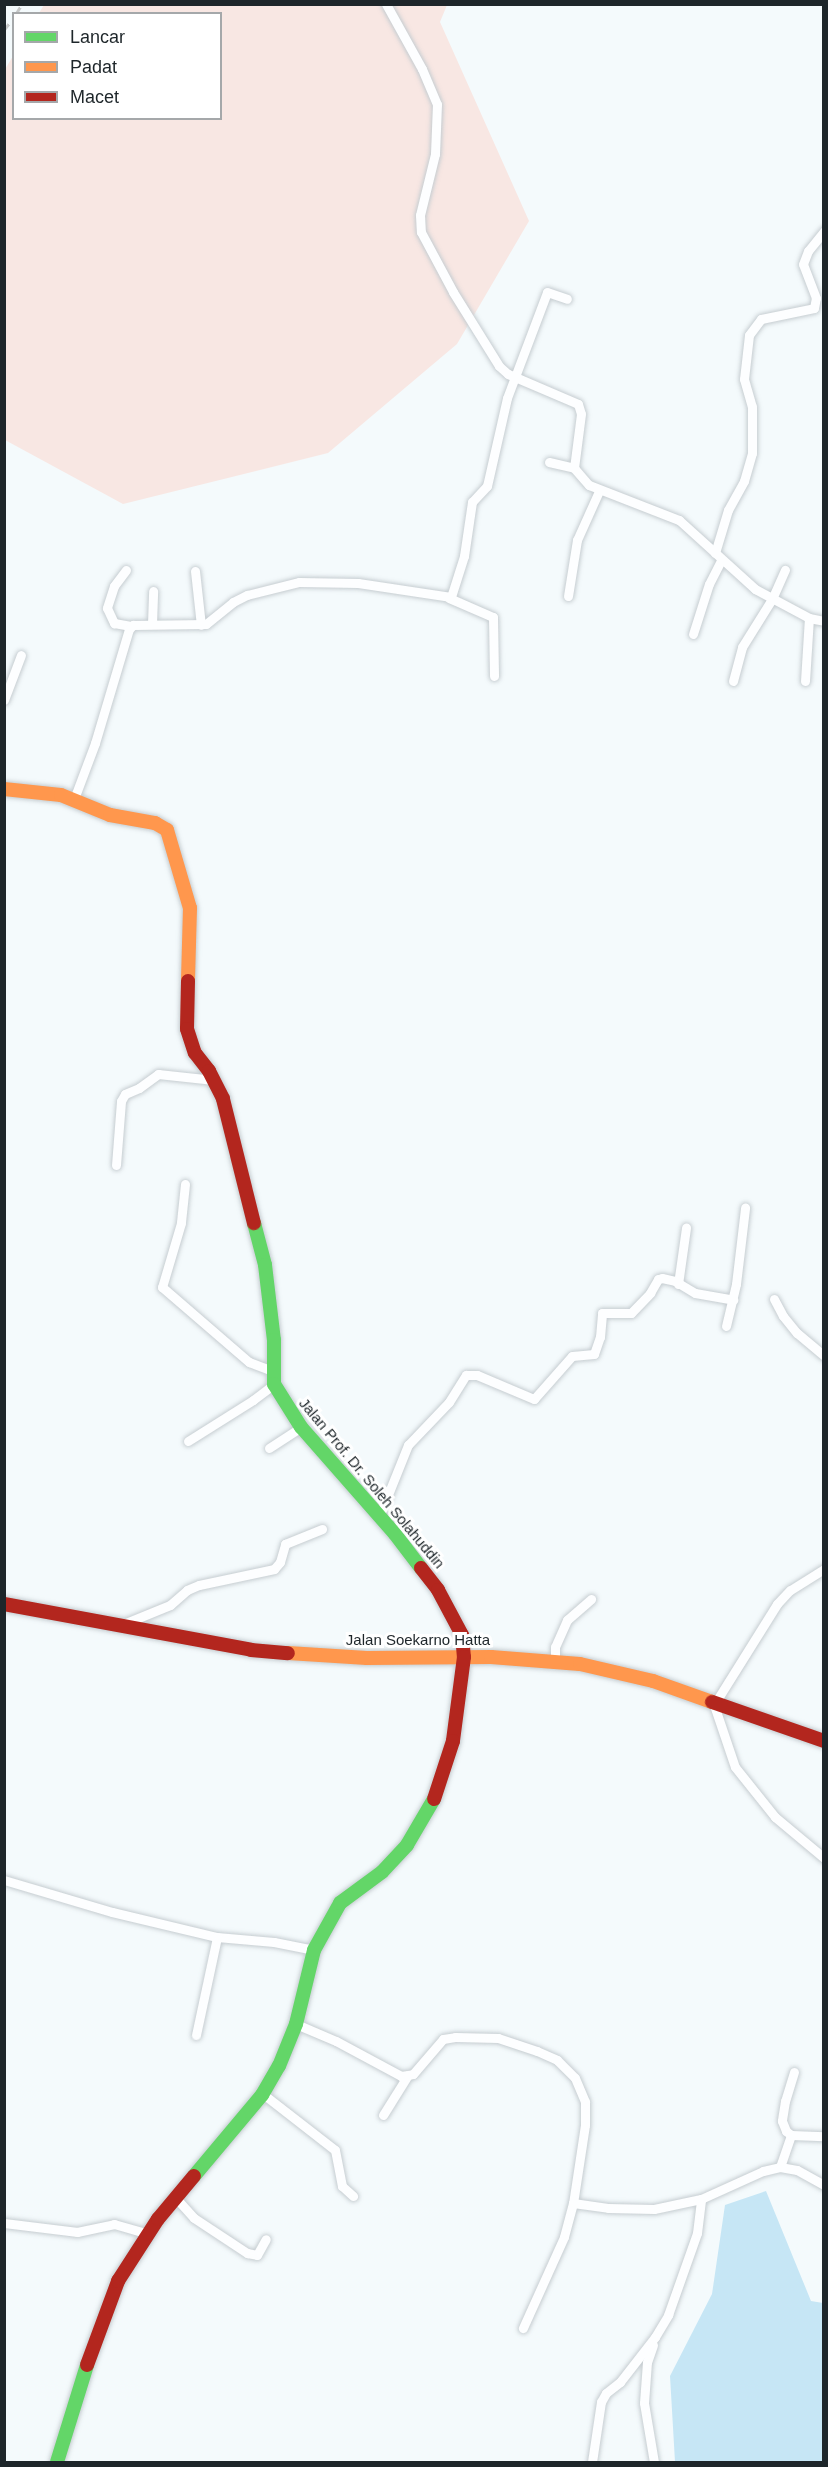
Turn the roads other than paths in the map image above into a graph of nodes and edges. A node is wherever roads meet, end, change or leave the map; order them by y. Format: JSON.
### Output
{"nodes":[{"id":1,"x":386,"y":4,"type":"edge"},
{"id":2,"x":824,"y":231,"type":"edge"},
{"id":3,"x":567,"y":298,"type":"dead end"},
{"id":4,"x":819,"y":306,"type":"edge"},
{"id":5,"x":515,"y":377,"type":"junction"},
{"id":6,"x":549,"y":462,"type":"dead end"},
{"id":7,"x":574,"y":468,"type":"junction"},
{"id":8,"x":599,"y":491,"type":"junction"},
{"id":9,"x":718,"y":557,"type":"junction"},
{"id":10,"x":126,"y":570,"type":"dead end"},
{"id":11,"x":785,"y":570,"type":"dead end"},
{"id":12,"x":195,"y":571,"type":"dead end"},
{"id":13,"x":153,"y":591,"type":"dead end"},
{"id":14,"x":568,"y":596,"type":"dead end"},
{"id":15,"x":449,"y":598,"type":"junction"},
{"id":16,"x":772,"y":599,"type":"junction"},
{"id":17,"x":809,"y":618,"type":"junction"},
{"id":18,"x":824,"y":621,"type":"edge"},
{"id":19,"x":152,"y":624,"type":"junction"},
{"id":20,"x":201,"y":625,"type":"junction"},
{"id":21,"x":131,"y":626,"type":"junction"},
{"id":22,"x":693,"y":634,"type":"dead end"},
{"id":23,"x":21,"y":655,"type":"dead end"},
{"id":24,"x":494,"y":676,"type":"dead end"},
{"id":25,"x":733,"y":681,"type":"dead end"},
{"id":26,"x":805,"y":681,"type":"dead end"},
{"id":27,"x":4,"y":700,"type":"edge"},
{"id":28,"x":4,"y":789,"type":"edge"},
{"id":29,"x":74,"y":799,"type":"junction"},
{"id":30,"x":214,"y":1080,"type":"junction"},
{"id":31,"x":116,"y":1165,"type":"dead end"},
{"id":32,"x":184,"y":1184,"type":"dead end"},
{"id":33,"x":746,"y":1208,"type":"dead end"},
{"id":34,"x":686,"y":1228,"type":"dead end"},
{"id":35,"x":678,"y":1284,"type":"junction"},
{"id":36,"x":774,"y":1299,"type":"dead end"},
{"id":37,"x":733,"y":1300,"type":"junction"},
{"id":38,"x":726,"y":1326,"type":"dead end"},
{"id":39,"x":824,"y":1356,"type":"edge"},
{"id":40,"x":273,"y":1378,"type":"junction"},
{"id":41,"x":301,"y":1426,"type":"junction"},
{"id":42,"x":188,"y":1441,"type":"dead end"},
{"id":43,"x":269,"y":1448,"type":"dead end"},
{"id":44,"x":379,"y":1517,"type":"junction"},
{"id":45,"x":322,"y":1529,"type":"dead end"},
{"id":46,"x":824,"y":1569,"type":"edge"},
{"id":47,"x":591,"y":1599,"type":"dead end"},
{"id":48,"x":4,"y":1604,"type":"edge"},
{"id":49,"x":122,"y":1625,"type":"junction"},
{"id":50,"x":464,"y":1657,"type":"junction"},
{"id":51,"x":555,"y":1660,"type":"junction"},
{"id":52,"x":714,"y":1705,"type":"junction"},
{"id":53,"x":824,"y":1741,"type":"edge"},
{"id":54,"x":824,"y":1858,"type":"edge"},
{"id":55,"x":4,"y":1880,"type":"edge"},
{"id":56,"x":217,"y":1937,"type":"junction"},
{"id":57,"x":314,"y":1950,"type":"junction"},
{"id":58,"x":296,"y":2024,"type":"junction"},
{"id":59,"x":196,"y":2035,"type":"dead end"},
{"id":60,"x":794,"y":2072,"type":"dead end"},
{"id":61,"x":408,"y":2075,"type":"junction"},
{"id":62,"x":263,"y":2094,"type":"junction"},
{"id":63,"x":383,"y":2115,"type":"dead end"},
{"id":64,"x":791,"y":2135,"type":"junction"},
{"id":65,"x":824,"y":2136,"type":"edge"},
{"id":66,"x":780,"y":2167,"type":"junction"},
{"id":67,"x":824,"y":2185,"type":"edge"},
{"id":68,"x":353,"y":2196,"type":"dead end"},
{"id":69,"x":175,"y":2197,"type":"junction"},
{"id":70,"x":701,"y":2199,"type":"junction"},
{"id":71,"x":573,"y":2203,"type":"junction"},
{"id":72,"x":4,"y":2223,"type":"edge"},
{"id":73,"x":148,"y":2234,"type":"junction"},
{"id":74,"x":266,"y":2239,"type":"dead end"},
{"id":75,"x":523,"y":2328,"type":"dead end"},
{"id":76,"x":656,"y":2337,"type":"junction"},
{"id":77,"x":57,"y":2463,"type":"edge"},
{"id":78,"x":592,"y":2463,"type":"edge"},
{"id":79,"x":654,"y":2463,"type":"edge"}],
"edges":[{"from":1,"to":5,"type":"street"},
{"from":2,"to":4,"type":"street"},
{"from":3,"to":5,"type":"street"},
{"from":4,"to":9,"type":"street"},
{"from":5,"to":7,"type":"street"},
{"from":5,"to":15,"type":"street"},
{"from":6,"to":7,"type":"street"},
{"from":7,"to":8,"type":"street"},
{"from":8,"to":9,"type":"street"},
{"from":8,"to":14,"type":"street"},
{"from":9,"to":16,"type":"street"},
{"from":9,"to":22,"type":"street"},
{"from":10,"to":21,"type":"street"},
{"from":11,"to":16,"type":"street"},
{"from":12,"to":20,"type":"street"},
{"from":13,"to":19,"type":"street"},
{"from":15,"to":20,"type":"street"},
{"from":15,"to":24,"type":"street"},
{"from":16,"to":17,"type":"street"},
{"from":16,"to":25,"type":"street"},
{"from":17,"to":18,"type":"street"},
{"from":17,"to":26,"type":"street"},
{"from":19,"to":20,"type":"street"},
{"from":19,"to":21,"type":"street"},
{"from":21,"to":29,"type":"street"},
{"from":23,"to":27,"type":"street"},
{"from":28,"to":29,"type":"street"},
{"from":29,"to":30,"type":"street"},
{"from":30,"to":31,"type":"street"},
{"from":30,"to":40,"type":"street"},
{"from":32,"to":40,"type":"street"},
{"from":33,"to":37,"type":"street"},
{"from":34,"to":35,"type":"street"},
{"from":35,"to":37,"type":"street"},
{"from":35,"to":44,"type":"street"},
{"from":36,"to":39,"type":"street"},
{"from":37,"to":38,"type":"street"},
{"from":40,"to":41,"type":"street","name":"Jalan Prof. Dr. Soleh Solahuddin"},
{"from":40,"to":42,"type":"street"},
{"from":41,"to":43,"type":"street"},
{"from":41,"to":44,"type":"street","name":"Jalan Prof. Dr. Soleh Solahuddin"},
{"from":44,"to":50,"type":"street","name":"Jalan Prof. Dr. Soleh Solahuddin"},
{"from":45,"to":49,"type":"street"},
{"from":46,"to":52,"type":"street"},
{"from":47,"to":51,"type":"street"},
{"from":48,"to":49,"type":"street","name":"Jalan Soekarno Hatta"},
{"from":49,"to":50,"type":"street","name":"Jalan Soekarno Hatta"},
{"from":50,"to":51,"type":"street","name":"Jalan Soekarno Hatta"},
{"from":50,"to":57,"type":"street","name":"Jalan Prof. Dr. Soleh Solahuddin"},
{"from":51,"to":52,"type":"street","name":"Jalan Soekarno Hatta"},
{"from":52,"to":53,"type":"street","name":"Jalan Soekarno Hatta"},
{"from":52,"to":54,"type":"street"},
{"from":55,"to":56,"type":"street"},
{"from":56,"to":57,"type":"street"},
{"from":56,"to":59,"type":"street"},
{"from":57,"to":58,"type":"street","name":"Jalan Prof. Dr. Soleh Solahuddin"},
{"from":58,"to":61,"type":"street"},
{"from":58,"to":62,"type":"street","name":"Jalan Prof. Dr. Soleh Solahuddin"},
{"from":60,"to":64,"type":"street"},
{"from":61,"to":63,"type":"street"},
{"from":61,"to":71,"type":"street"},
{"from":62,"to":68,"type":"street"},
{"from":62,"to":69,"type":"street","name":"Jalan Prof. Dr. Soleh Solahuddin"},
{"from":64,"to":65,"type":"street"},
{"from":64,"to":66,"type":"street"},
{"from":66,"to":67,"type":"street"},
{"from":66,"to":70,"type":"street"},
{"from":69,"to":73,"type":"street","name":"Jalan Prof. Dr. Soleh Solahuddin"},
{"from":69,"to":74,"type":"street"},
{"from":70,"to":71,"type":"street"},
{"from":70,"to":76,"type":"street"},
{"from":71,"to":75,"type":"street"},
{"from":72,"to":73,"type":"street"},
{"from":73,"to":77,"type":"street","name":"Jalan Prof. Dr. Soleh Solahuddin"},
{"from":76,"to":78,"type":"street"},
{"from":76,"to":79,"type":"street"}]}
